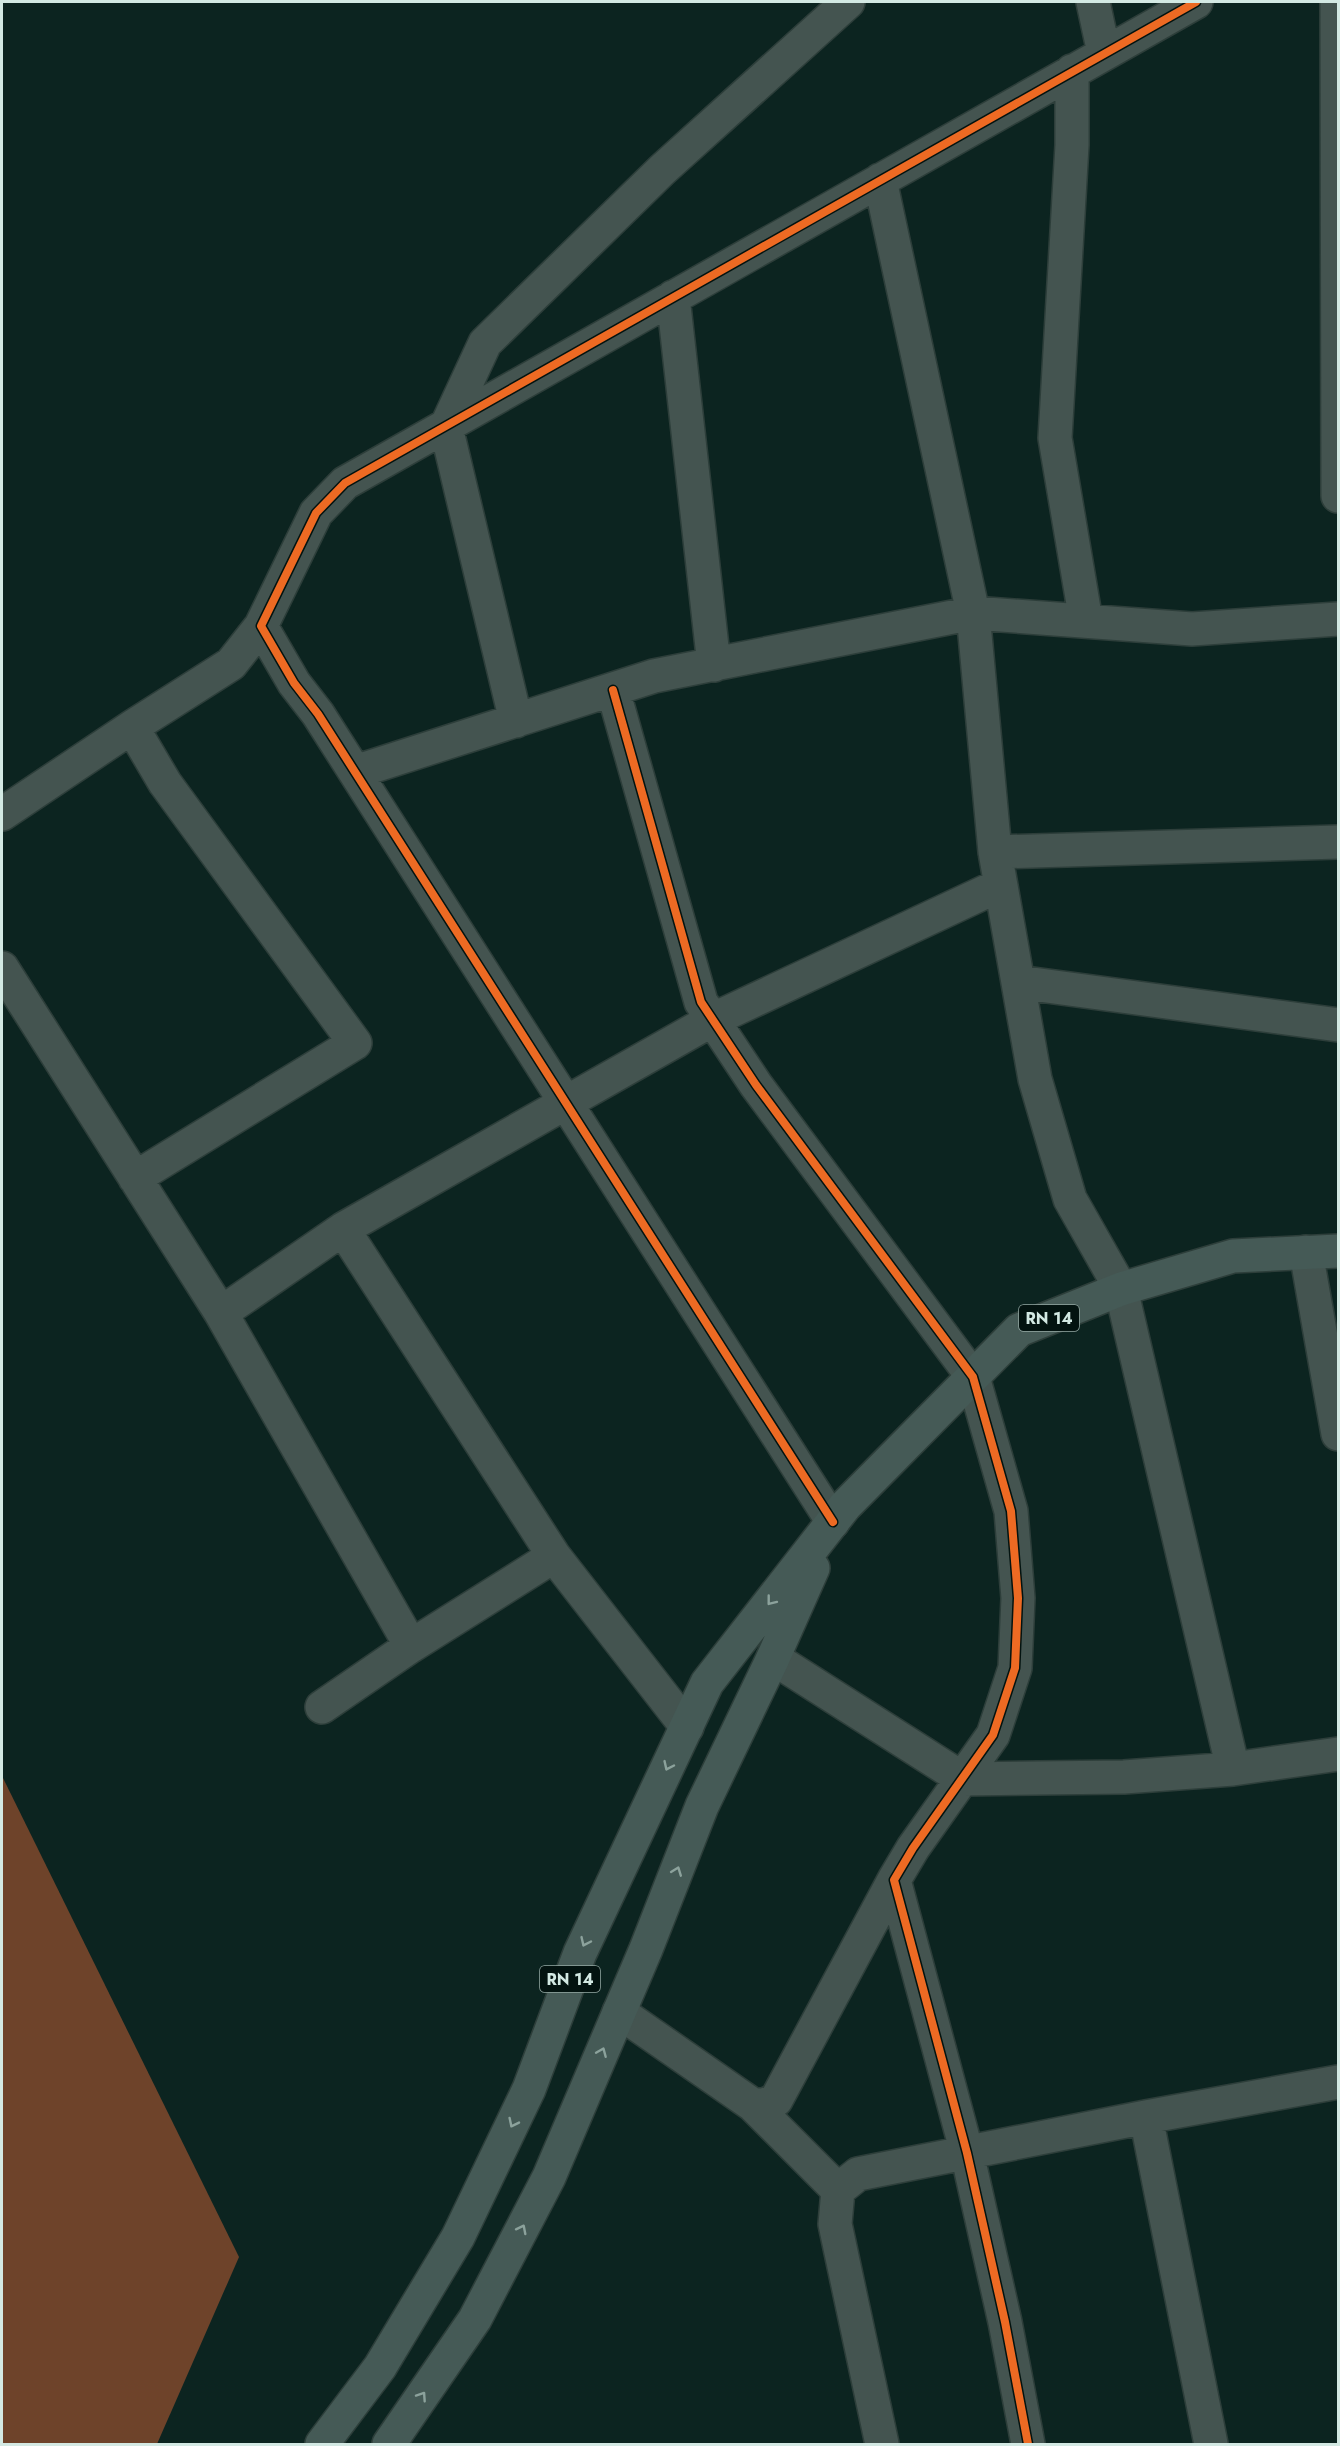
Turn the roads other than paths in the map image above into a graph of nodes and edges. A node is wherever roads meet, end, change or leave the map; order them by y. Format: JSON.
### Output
{"nodes":[{"id":1,"x":848,"y":2,"type":"edge"},
{"id":2,"x":1093,"y":2,"type":"edge"},
{"id":3,"x":1196,"y":2,"type":"edge"},
{"id":4,"x":1337,"y":2,"type":"edge"},
{"id":5,"x":1104,"y":53,"type":"junction"},
{"id":6,"x":1072,"y":72,"type":"junction"},
{"id":7,"x":880,"y":180,"type":"junction"},
{"id":8,"x":673,"y":297,"type":"junction"},
{"id":9,"x":1338,"y":325,"type":"edge"},
{"id":10,"x":446,"y":427,"type":"junction"},
{"id":11,"x":1338,"y":496,"type":"edge"},
{"id":12,"x":973,"y":613,"type":"junction"},
{"id":13,"x":1338,"y":619,"type":"edge"},
{"id":14,"x":1086,"y":621,"type":"junction"},
{"id":15,"x":261,"y":626,"type":"junction"},
{"id":16,"x":714,"y":665,"type":"junction"},
{"id":17,"x":613,"y":690,"type":"junction"},
{"id":18,"x":516,"y":721,"type":"junction"},
{"id":19,"x":132,"y":727,"type":"junction"},
{"id":20,"x":355,"y":772,"type":"junction"},
{"id":21,"x":2,"y":814,"type":"edge"},
{"id":22,"x":1338,"y":842,"type":"edge"},
{"id":23,"x":995,"y":852,"type":"junction"},
{"id":24,"x":1000,"y":885,"type":"junction"},
{"id":25,"x":2,"y":968,"type":"edge"},
{"id":26,"x":1018,"y":981,"type":"junction"},
{"id":27,"x":712,"y":1020,"type":"junction"},
{"id":28,"x":1338,"y":1025,"type":"edge"},
{"id":29,"x":566,"y":1103,"type":"junction"},
{"id":30,"x":135,"y":1178,"type":"junction"},
{"id":31,"x":343,"y":1229,"type":"junction"},
{"id":32,"x":1338,"y":1251,"type":"edge"},
{"id":33,"x":1306,"y":1252,"type":"junction"},
{"id":34,"x":1121,"y":1289,"type":"junction"},
{"id":35,"x":221,"y":1313,"type":"junction"},
{"id":36,"x":973,"y":1377,"type":"junction"},
{"id":37,"x":1335,"y":1401,"type":"edge"},
{"id":38,"x":1338,"y":1434,"type":"edge"},
{"id":39,"x":833,"y":1522,"type":"junction"},
{"id":40,"x":554,"y":1556,"type":"junction"},
{"id":41,"x":411,"y":1646,"type":"junction"},
{"id":42,"x":773,"y":1658,"type":"junction"},
{"id":43,"x":322,"y":1707,"type":"dead end"},
{"id":44,"x":687,"y":1726,"type":"junction"},
{"id":45,"x":1338,"y":1754,"type":"edge"},
{"id":46,"x":1233,"y":1769,"type":"junction"},
{"id":47,"x":963,"y":1779,"type":"junction"},
{"id":48,"x":894,"y":1880,"type":"junction"},
{"id":49,"x":619,"y":2012,"type":"junction"},
{"id":50,"x":1338,"y":2082,"type":"edge"},
{"id":51,"x":753,"y":2105,"type":"junction"},
{"id":52,"x":1146,"y":2117,"type":"junction"},
{"id":53,"x":967,"y":2153,"type":"junction"},
{"id":54,"x":838,"y":2190,"type":"junction"},
{"id":55,"x":322,"y":2445,"type":"edge"},
{"id":56,"x":389,"y":2445,"type":"edge"},
{"id":57,"x":882,"y":2445,"type":"edge"},
{"id":58,"x":1028,"y":2445,"type":"edge"},
{"id":59,"x":1211,"y":2445,"type":"edge"}],
"edges":[{"from":1,"to":10,"type":"street"},
{"from":2,"to":5,"type":"street"},
{"from":3,"to":5,"type":"street"},
{"from":4,"to":9,"type":"street"},
{"from":5,"to":6,"type":"street"},
{"from":6,"to":7,"type":"street"},
{"from":6,"to":14,"type":"street"},
{"from":7,"to":8,"type":"street"},
{"from":7,"to":12,"type":"street"},
{"from":8,"to":10,"type":"street"},
{"from":8,"to":16,"type":"street"},
{"from":9,"to":11,"type":"street"},
{"from":10,"to":15,"type":"street"},
{"from":10,"to":18,"type":"street"},
{"from":12,"to":14,"type":"street"},
{"from":12,"to":16,"type":"street"},
{"from":12,"to":23,"type":"street"},
{"from":13,"to":14,"type":"street"},
{"from":15,"to":19,"type":"street"},
{"from":15,"to":20,"type":"street"},
{"from":16,"to":17,"type":"street"},
{"from":17,"to":18,"type":"street"},
{"from":17,"to":27,"type":"street"},
{"from":18,"to":20,"type":"street"},
{"from":19,"to":21,"type":"street"},
{"from":19,"to":30,"type":"street"},
{"from":20,"to":29,"type":"street"},
{"from":22,"to":23,"type":"street"},
{"from":23,"to":24,"type":"street"},
{"from":24,"to":26,"type":"street"},
{"from":24,"to":27,"type":"street"},
{"from":25,"to":30,"type":"street"},
{"from":26,"to":28,"type":"street"},
{"from":26,"to":34,"type":"street"},
{"from":27,"to":29,"type":"street"},
{"from":27,"to":36,"type":"street"},
{"from":29,"to":31,"type":"street"},
{"from":29,"to":39,"type":"street"},
{"from":30,"to":35,"type":"street"},
{"from":31,"to":35,"type":"street"},
{"from":31,"to":40,"type":"street"},
{"from":32,"to":33,"type":"main road","number":"RN 14"},
{"from":33,"to":34,"type":"main road","number":"RN 14"},
{"from":33,"to":37,"type":"street"},
{"from":34,"to":36,"type":"main road","number":"RN 14"},
{"from":34,"to":46,"type":"street"},
{"from":35,"to":41,"type":"street"},
{"from":36,"to":39,"type":"main road","number":"RN 14"},
{"from":36,"to":47,"type":"street"},
{"from":37,"to":38,"type":"street"},
{"from":39,"to":42,"type":"main road","number":"RN 14"},
{"from":39,"to":44,"type":"main road","number":"RN 14","one_way":true},
{"from":40,"to":41,"type":"street"},
{"from":40,"to":44,"type":"street"},
{"from":41,"to":43,"type":"street"},
{"from":42,"to":47,"type":"street"},
{"from":49,"to":42,"type":"main road","number":"RN 14","one_way":true},
{"from":44,"to":55,"type":"main road","number":"RN 14","one_way":true},
{"from":45,"to":46,"type":"street"},
{"from":46,"to":47,"type":"street"},
{"from":47,"to":48,"type":"street"},
{"from":48,"to":51,"type":"street"},
{"from":48,"to":53,"type":"street"},
{"from":49,"to":51,"type":"street"},
{"from":56,"to":49,"type":"main road","number":"RN 14","one_way":true},
{"from":50,"to":52,"type":"street"},
{"from":51,"to":54,"type":"street"},
{"from":52,"to":53,"type":"street"},
{"from":52,"to":59,"type":"street"},
{"from":53,"to":54,"type":"street"},
{"from":53,"to":58,"type":"street"},
{"from":54,"to":57,"type":"street"}]}
